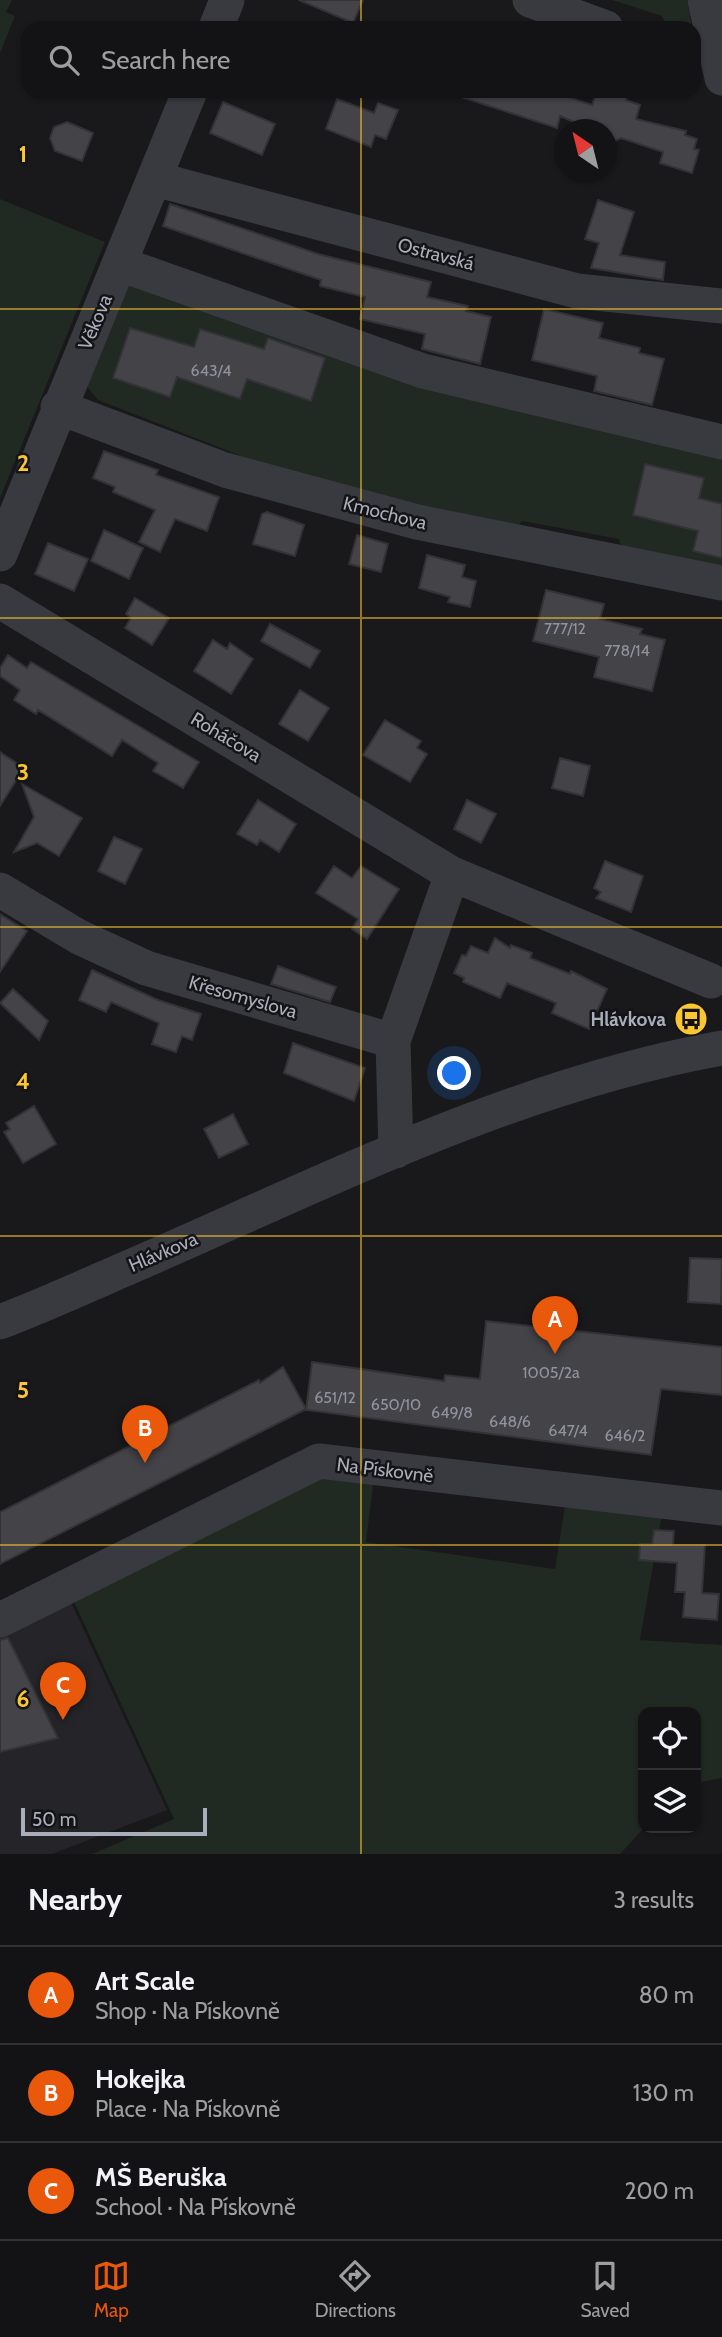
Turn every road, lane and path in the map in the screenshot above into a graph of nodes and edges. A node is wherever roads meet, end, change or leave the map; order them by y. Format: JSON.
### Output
{"nodes":[{"id":1,"x":227,"y":0,"type":"edge"},
{"id":2,"x":530,"y":0,"type":"edge"},
{"id":3,"x":705,"y":0,"type":"edge"},
{"id":4,"x":219,"y":21,"type":"edge"},
{"id":5,"x":587,"y":21,"type":"edge"},
{"id":6,"x":712,"y":69,"type":"edge"},
{"id":7,"x":187,"y":98,"type":"edge"},
{"id":8,"x":155,"y":179,"type":"junction"},
{"id":9,"x":120,"y":264,"type":"junction"},
{"id":10,"x":722,"y":306,"type":"edge"},
{"id":11,"x":58,"y":407,"type":"junction"},
{"id":12,"x":722,"y":442,"type":"edge"},
{"id":13,"x":0,"y":554,"type":"edge"},
{"id":14,"x":722,"y":583,"type":"edge"},
{"id":15,"x":0,"y":601,"type":"edge"},
{"id":16,"x":452,"y":874,"type":"junction"},
{"id":17,"x":0,"y":890,"type":"edge"},
{"id":18,"x":710,"y":981,"type":"dead end"},
{"id":19,"x":393,"y":1041,"type":"junction"},
{"id":20,"x":722,"y":1048,"type":"edge"},
{"id":21,"x":397,"y":1151,"type":"junction"},
{"id":22,"x":2,"y":1317,"type":"edge"},
{"id":23,"x":722,"y":1508,"type":"edge"},
{"id":24,"x":0,"y":1620,"type":"edge"}],
"edges":[{"from":1,"to":4,"type":"street"},
{"from":2,"to":5,"type":"street"},
{"from":3,"to":6,"type":"street"},
{"from":7,"to":8,"type":"street","name":"Věkova"},
{"from":8,"to":9,"type":"street","name":"Věkova"},
{"from":8,"to":10,"type":"street","name":"Ostravská"},
{"from":9,"to":11,"type":"street","name":"Věkova"},
{"from":9,"to":12,"type":"street"},
{"from":11,"to":13,"type":"street","name":"Věkova"},
{"from":11,"to":14,"type":"street","name":"Kmochova"},
{"from":15,"to":16,"type":"street","name":"Roháčova"},
{"from":16,"to":18,"type":"street","name":"Roháčova"},
{"from":16,"to":19,"type":"street"},
{"from":17,"to":19,"type":"street","name":"Křesomyslova"},
{"from":19,"to":21,"type":"street"},
{"from":20,"to":21,"type":"street","name":"Hlávkova"},
{"from":21,"to":22,"type":"street","name":"Hlávkova"},
{"from":23,"to":24,"type":"street","name":"Na Pískovně"}]}
